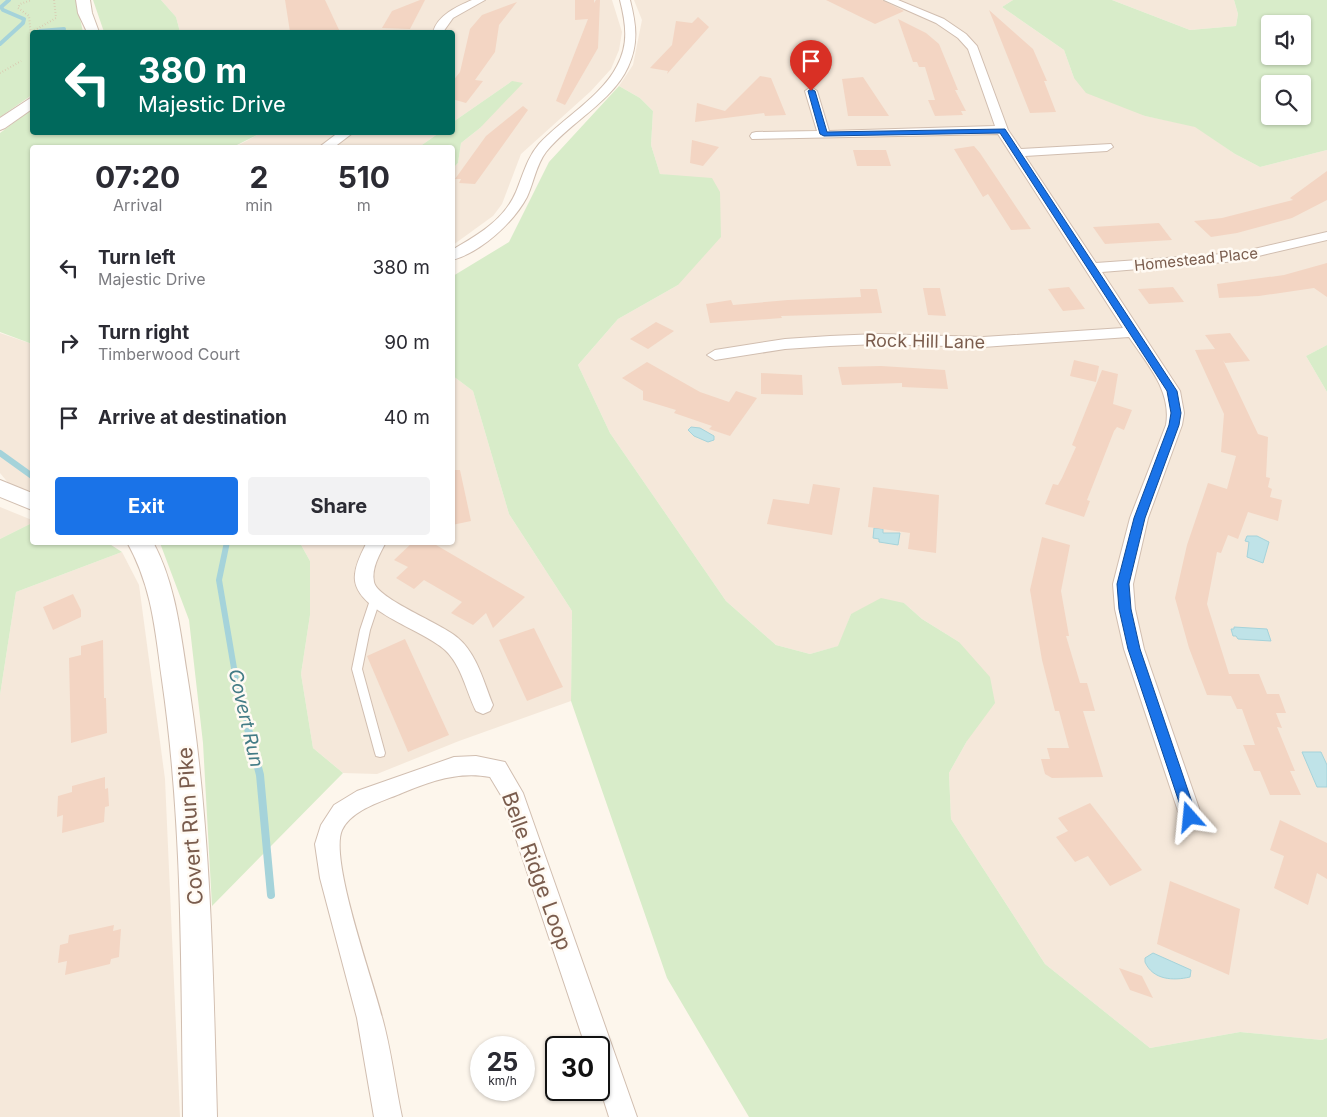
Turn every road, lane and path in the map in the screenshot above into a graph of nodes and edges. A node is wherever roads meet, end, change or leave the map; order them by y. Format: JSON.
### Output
{"nodes":[{"id":1,"x":32,"y":0,"type":"edge"},
{"id":2,"x":54,"y":0,"type":"edge"},
{"id":3,"x":83,"y":0,"type":"edge"},
{"id":4,"x":480,"y":0,"type":"edge"},
{"id":5,"x":626,"y":0,"type":"edge"},
{"id":6,"x":889,"y":0,"type":"edge"},
{"id":7,"x":30,"y":30,"type":"edge"},
{"id":8,"x":35,"y":30,"type":"edge"},
{"id":9,"x":92,"y":30,"type":"edge"},
{"id":10,"x":439,"y":30,"type":"edge"},
{"id":11,"x":21,"y":61,"type":"dead end"},
{"id":12,"x":0,"y":73,"type":"edge"},
{"id":13,"x":811,"y":91,"type":"dead end"},
{"id":14,"x":30,"y":103,"type":"edge"},
{"id":15,"x":0,"y":124,"type":"edge"},
{"id":16,"x":1002,"y":130,"type":"junction"},
{"id":17,"x":824,"y":134,"type":"junction"},
{"id":18,"x":344,"y":135,"type":"edge"},
{"id":19,"x":756,"y":136,"type":"dead end"},
{"id":20,"x":328,"y":145,"type":"edge"},
{"id":21,"x":1106,"y":147,"type":"dead end"},
{"id":22,"x":1016,"y":153,"type":"junction"},
{"id":23,"x":1327,"y":236,"type":"edge"},
{"id":24,"x":455,"y":254,"type":"edge"},
{"id":25,"x":1092,"y":268,"type":"junction"},
{"id":26,"x":1135,"y":332,"type":"junction"},
{"id":27,"x":715,"y":355,"type":"dead end"},
{"id":28,"x":0,"y":488,"type":"edge"},
{"id":29,"x":30,"y":501,"type":"edge"},
{"id":30,"x":141,"y":545,"type":"edge"},
{"id":31,"x":376,"y":545,"type":"edge"},
{"id":32,"x":375,"y":600,"type":"junction"},
{"id":33,"x":483,"y":705,"type":"dead end"},
{"id":34,"x":380,"y":752,"type":"dead end"},
{"id":35,"x":1190,"y":817,"type":"dead end"},
{"id":36,"x":200,"y":1117,"type":"edge"},
{"id":37,"x":388,"y":1117,"type":"edge"},
{"id":38,"x":623,"y":1117,"type":"edge"}],
"edges":[{"from":1,"to":7,"type":"path"},
{"from":2,"to":8,"type":"path"},
{"from":3,"to":9,"type":"street"},
{"from":4,"to":10,"type":"street"},
{"from":5,"to":24,"type":"street"},
{"from":6,"to":16,"type":"street"},
{"from":11,"to":12,"type":"path"},
{"from":13,"to":17,"type":"street"},
{"from":14,"to":15,"type":"street"},
{"from":16,"to":17,"type":"street"},
{"from":16,"to":22,"type":"street"},
{"from":17,"to":19,"type":"street"},
{"from":18,"to":20,"type":"street"},
{"from":21,"to":22,"type":"street"},
{"from":22,"to":25,"type":"street"},
{"from":23,"to":25,"type":"street","name":"Homestead Place"},
{"from":25,"to":26,"type":"street"},
{"from":26,"to":27,"type":"street","name":"Rock Hill Lane"},
{"from":26,"to":35,"type":"street"},
{"from":28,"to":29,"type":"street"},
{"from":30,"to":36,"type":"street","name":"Covert Run Pike"},
{"from":31,"to":32,"type":"street"},
{"from":32,"to":33,"type":"street"},
{"from":32,"to":34,"type":"lane"},
{"from":37,"to":38,"type":"street","name":"Belle Ridge Loop"}]}
